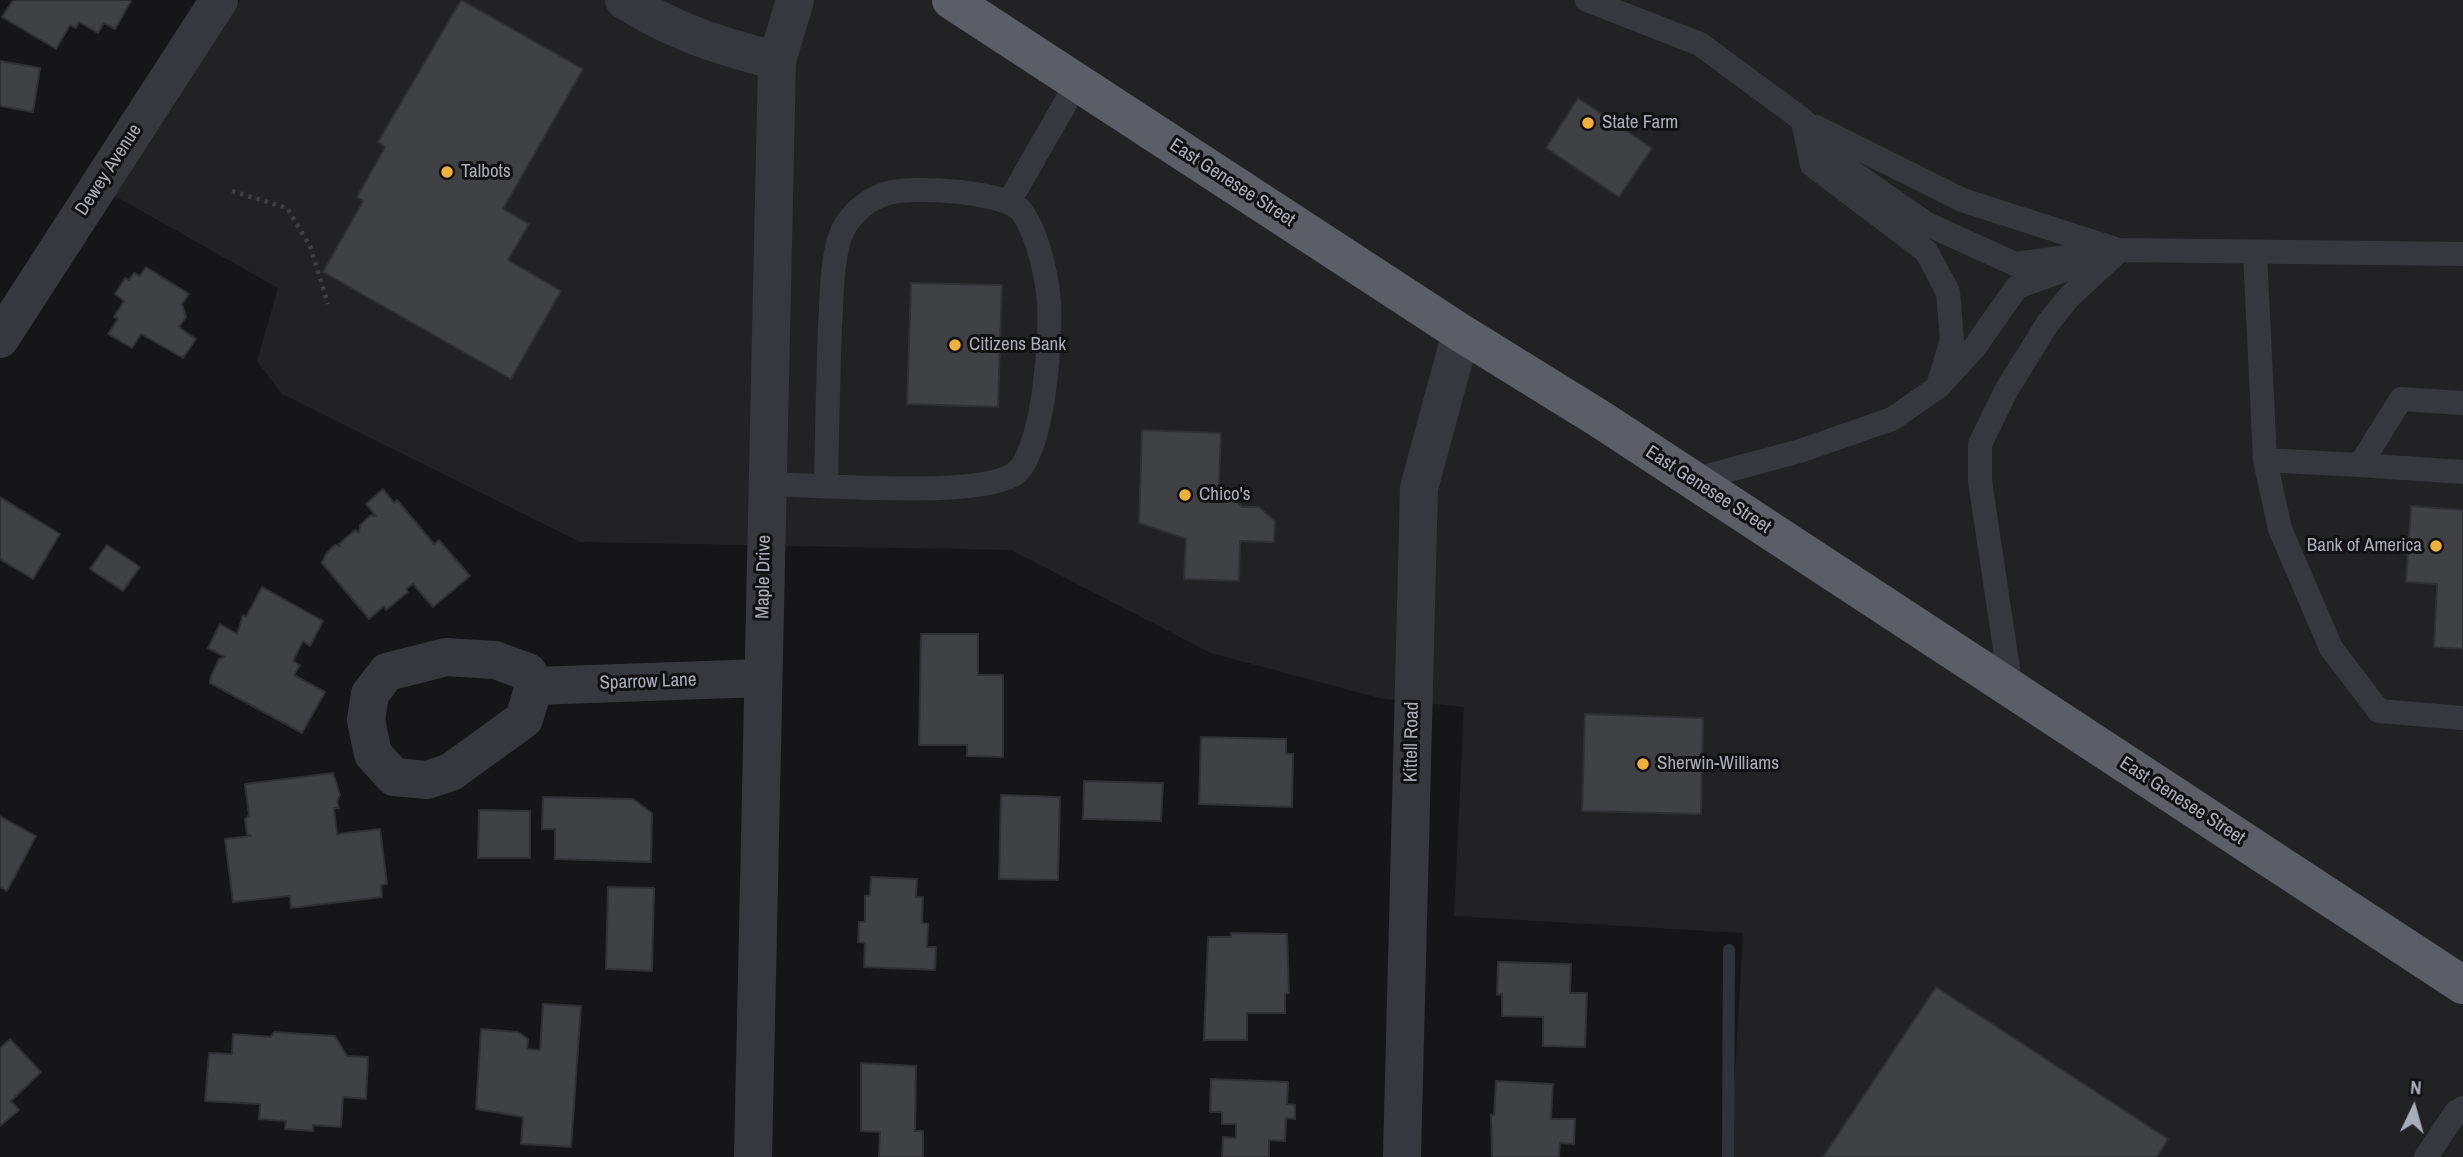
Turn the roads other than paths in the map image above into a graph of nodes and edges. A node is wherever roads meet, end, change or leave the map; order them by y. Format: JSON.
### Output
{"nodes":[{"id":1,"x":219,"y":0,"type":"edge"},
{"id":2,"x":624,"y":0,"type":"edge"},
{"id":3,"x":795,"y":0,"type":"edge"},
{"id":4,"x":951,"y":0,"type":"edge"},
{"id":5,"x":1587,"y":0,"type":"edge"},
{"id":6,"x":776,"y":61,"type":"junction"},
{"id":7,"x":1077,"y":83,"type":"junction"},
{"id":8,"x":1803,"y":120,"type":"junction"},
{"id":9,"x":1010,"y":200,"type":"junction"},
{"id":10,"x":2120,"y":250,"type":"junction"},
{"id":11,"x":2255,"y":253,"type":"junction"},
{"id":12,"x":2463,"y":254,"type":"edge"},
{"id":13,"x":1461,"y":333,"type":"junction"},
{"id":14,"x":0,"y":339,"type":"edge"},
{"id":15,"x":1938,"y":387,"type":"junction"},
{"id":16,"x":2463,"y":403,"type":"edge"},
{"id":17,"x":2265,"y":460,"type":"junction"},
{"id":18,"x":2360,"y":465,"type":"junction"},
{"id":19,"x":2463,"y":472,"type":"edge"},
{"id":20,"x":1692,"y":480,"type":"junction"},
{"id":21,"x":766,"y":484,"type":"junction"},
{"id":22,"x":825,"y":485,"type":"junction"},
{"id":23,"x":762,"y":678,"type":"junction"},
{"id":24,"x":534,"y":686,"type":"dead end"},
{"id":25,"x":2011,"y":689,"type":"junction"},
{"id":26,"x":2463,"y":718,"type":"edge"},
{"id":27,"x":2463,"y":985,"type":"edge"},
{"id":28,"x":2463,"y":1108,"type":"edge"},
{"id":29,"x":752,"y":1157,"type":"edge"},
{"id":30,"x":1402,"y":1157,"type":"edge"},
{"id":31,"x":2427,"y":1157,"type":"edge"}],
"edges":[{"from":1,"to":14,"type":"street","name":"Dewey Avenue"},
{"from":2,"to":6,"type":"street"},
{"from":3,"to":6,"type":"street","name":"Maple Drive"},
{"from":4,"to":7,"type":"highway","name":"East Genesee Street"},
{"from":5,"to":8,"type":"lane"},
{"from":6,"to":21,"type":"street","name":"Maple Drive"},
{"from":7,"to":9,"type":"lane"},
{"from":7,"to":13,"type":"highway","name":"East Genesee Street"},
{"from":8,"to":10,"type":"lane"},
{"from":8,"to":10,"type":"lane"},
{"from":8,"to":15,"type":"lane"},
{"from":9,"to":22,"type":"lane"},
{"from":9,"to":22,"type":"lane"},
{"from":10,"to":11,"type":"lane"},
{"from":10,"to":15,"type":"lane"},
{"from":10,"to":25,"type":"lane"},
{"from":11,"to":12,"type":"lane"},
{"from":11,"to":17,"type":"lane"},
{"from":13,"to":20,"type":"highway","name":"East Genesee Street"},
{"from":13,"to":30,"type":"street","name":"Kittell Road"},
{"from":15,"to":20,"type":"lane"},
{"from":16,"to":18,"type":"lane"},
{"from":17,"to":18,"type":"lane"},
{"from":17,"to":26,"type":"lane"},
{"from":18,"to":19,"type":"lane"},
{"from":20,"to":25,"type":"highway","name":"East Genesee Street"},
{"from":21,"to":22,"type":"lane"},
{"from":21,"to":23,"type":"street","name":"Maple Drive"},
{"from":23,"to":24,"type":"street","name":"Sparrow Lane"},
{"from":23,"to":29,"type":"street","name":"Maple Drive"},
{"from":25,"to":27,"type":"highway","name":"East Genesee Street"},
{"from":28,"to":31,"type":"lane"}]}
